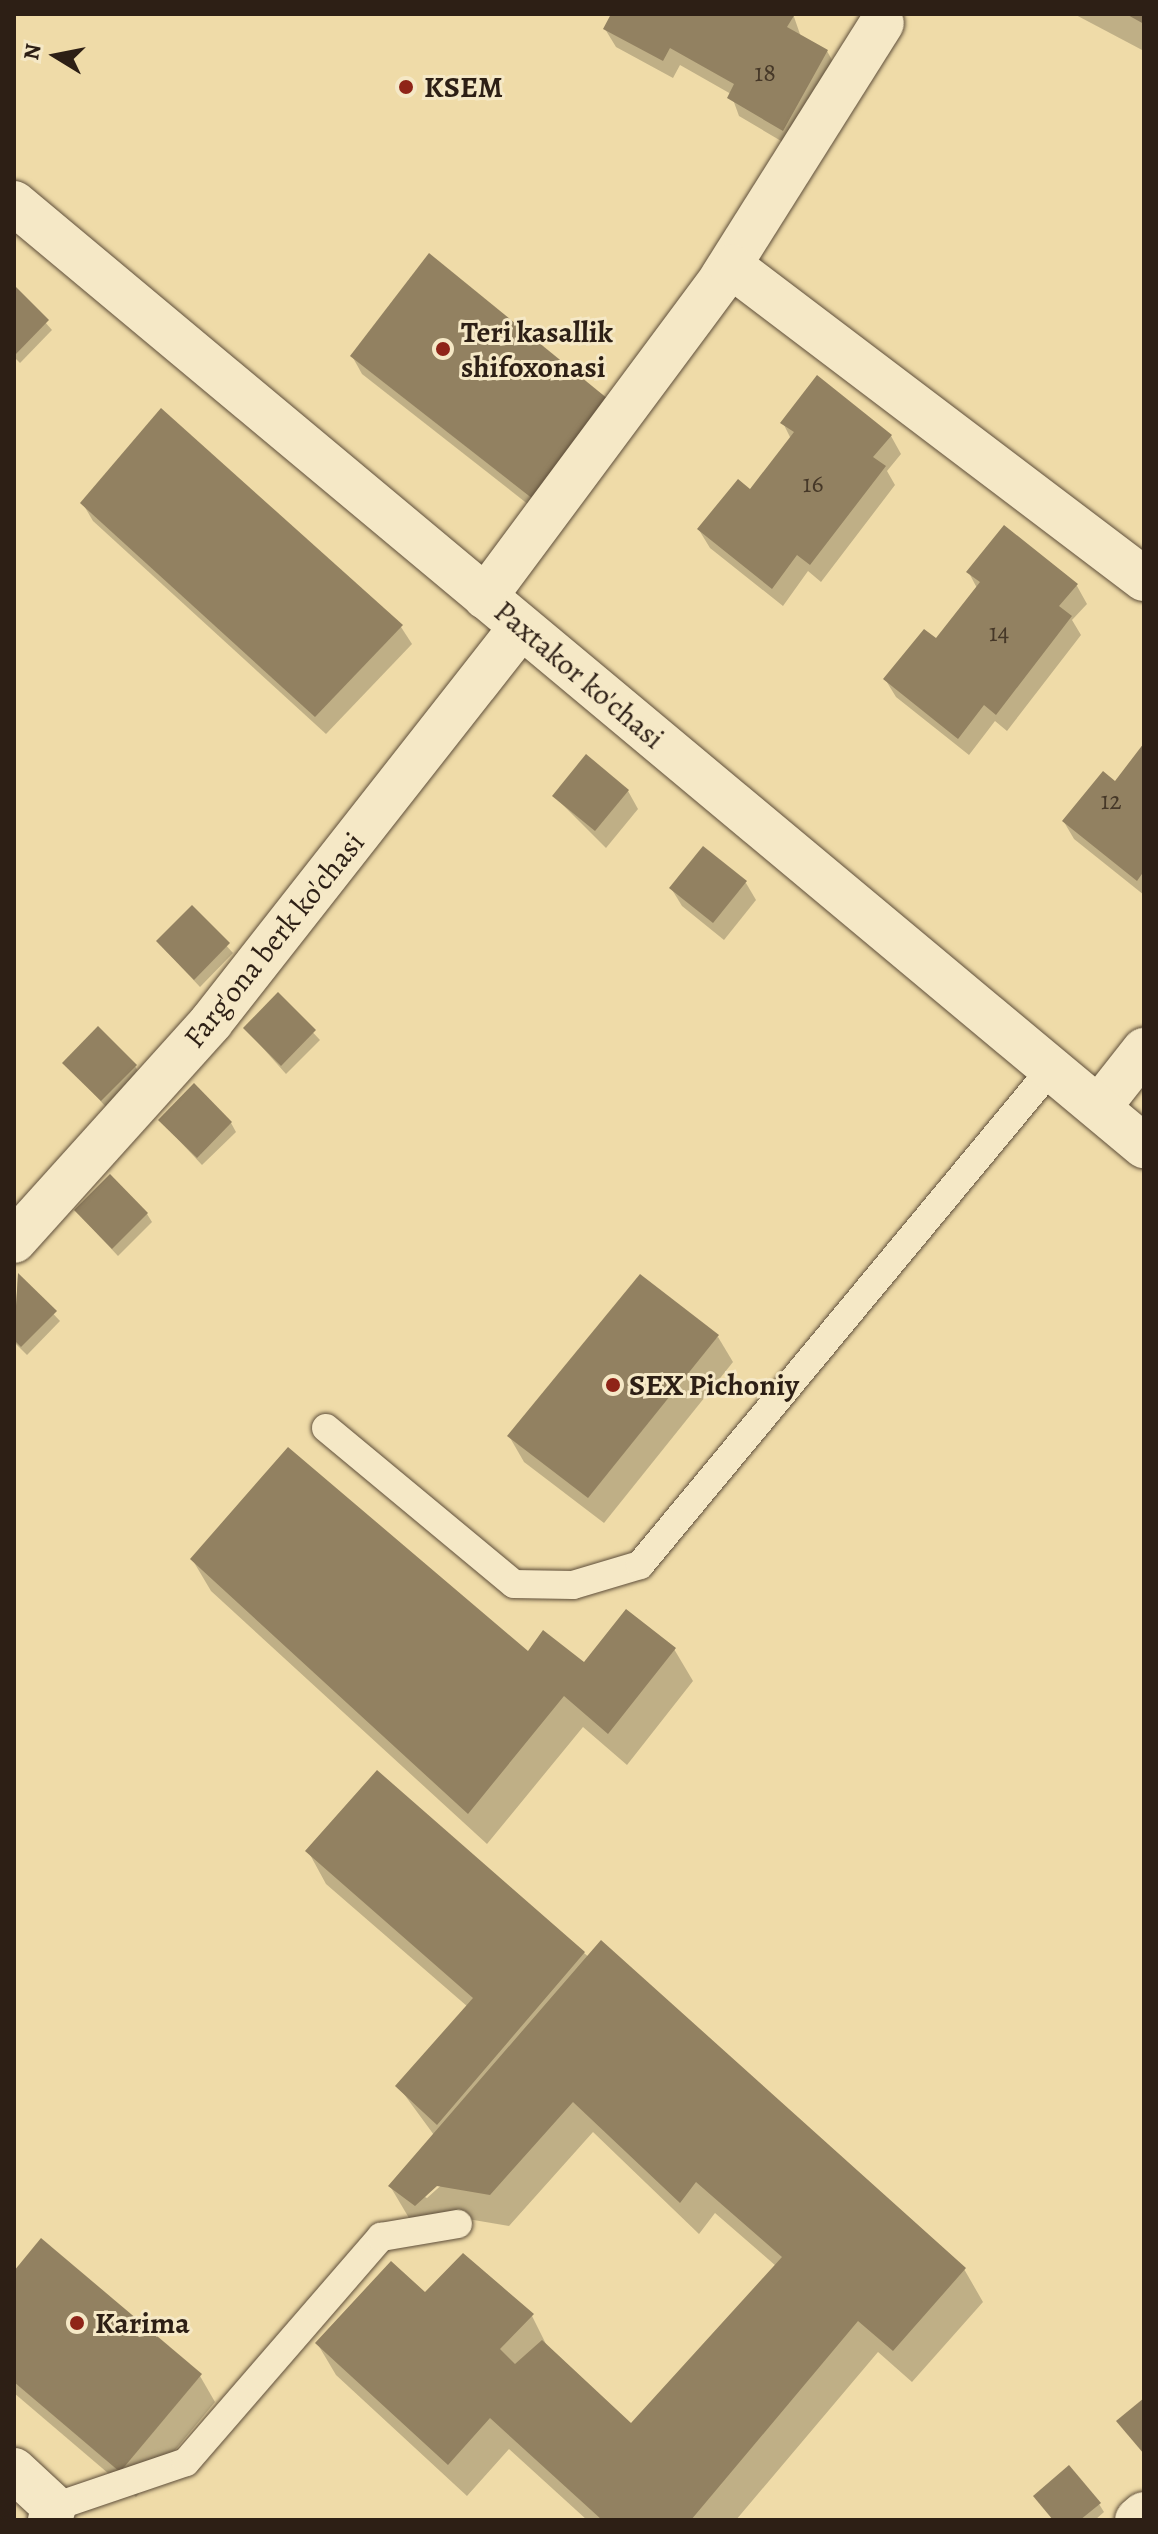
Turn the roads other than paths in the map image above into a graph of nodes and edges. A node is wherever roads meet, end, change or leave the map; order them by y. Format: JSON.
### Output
{"nodes":[{"id":1,"x":882,"y":23,"type":"dead end"},
{"id":2,"x":14,"y":203,"type":"edge"},
{"id":3,"x":722,"y":277,"type":"junction"},
{"id":4,"x":1144,"y":579,"type":"edge"},
{"id":5,"x":485,"y":597,"type":"junction"},
{"id":6,"x":521,"y":627,"type":"junction"},
{"id":7,"x":1144,"y":1050,"type":"edge"},
{"id":8,"x":1052,"y":1068,"type":"junction"},
{"id":9,"x":1099,"y":1107,"type":"junction"},
{"id":10,"x":1144,"y":1146,"type":"edge"},
{"id":11,"x":14,"y":1241,"type":"edge"},
{"id":12,"x":326,"y":1428,"type":"dead end"},
{"id":13,"x":458,"y":2224,"type":"dead end"},
{"id":14,"x":14,"y":2470,"type":"edge"},
{"id":15,"x":52,"y":2514,"type":"edge"},
{"id":16,"x":1144,"y":2514,"type":"edge"},
{"id":17,"x":1137,"y":2520,"type":"edge"}],
"edges":[{"from":1,"to":3,"type":"street"},
{"from":2,"to":5,"type":"street","name":"Paxtakor ko'chasi"},
{"from":3,"to":4,"type":"street"},
{"from":3,"to":5,"type":"street"},
{"from":5,"to":6,"type":"street","name":"Paxtakor ko'chasi"},
{"from":6,"to":8,"type":"street","name":"Paxtakor ko'chasi"},
{"from":6,"to":11,"type":"street","name":"Farg'ona berk ko'chasi"},
{"from":7,"to":9,"type":"street"},
{"from":8,"to":9,"type":"street","name":"Paxtakor ko'chasi"},
{"from":8,"to":12,"type":"lane"},
{"from":9,"to":10,"type":"street","name":"Paxtakor ko'chasi"},
{"from":13,"to":15,"type":"lane"},
{"from":14,"to":15,"type":"street"},
{"from":16,"to":17,"type":"street"}]}
